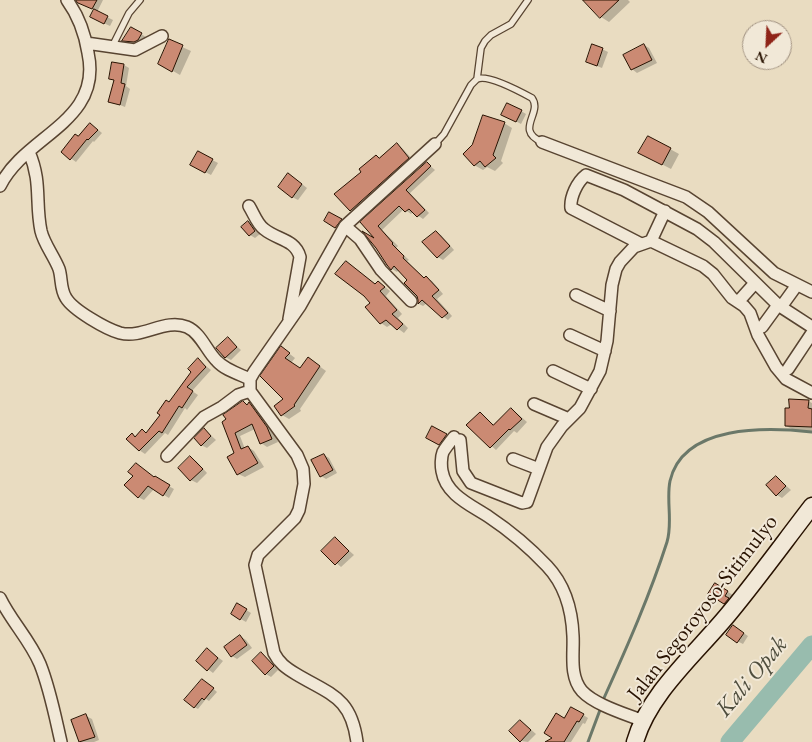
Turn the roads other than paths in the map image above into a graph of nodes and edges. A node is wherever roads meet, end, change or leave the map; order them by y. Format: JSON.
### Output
{"nodes":[{"id":1,"x":67,"y":0,"type":"edge"},
{"id":2,"x":140,"y":0,"type":"edge"},
{"id":3,"x":528,"y":0,"type":"edge"},
{"id":4,"x":162,"y":36,"type":"dead end"},
{"id":5,"x":86,"y":43,"type":"junction"},
{"id":6,"x":112,"y":47,"type":"junction"},
{"id":7,"x":477,"y":79,"type":"junction"},
{"id":8,"x":542,"y":142,"type":"joint"},
{"id":9,"x":436,"y":144,"type":"joint"},
{"id":10,"x":29,"y":152,"type":"junction"},
{"id":11,"x":0,"y":186,"type":"edge"},
{"id":12,"x":250,"y":206,"type":"dead end"},
{"id":13,"x":665,"y":211,"type":"junction"},
{"id":14,"x":345,"y":226,"type":"junction"},
{"id":15,"x":646,"y":242,"type":"junction"},
{"id":16,"x":754,"y":283,"type":"junction"},
{"id":17,"x":794,"y":290,"type":"dead end"},
{"id":18,"x":812,"y":292,"type":"edge"},
{"id":19,"x":576,"y":295,"type":"dead end"},
{"id":20,"x":411,"y":302,"type":"dead end"},
{"id":21,"x":738,"y":302,"type":"junction"},
{"id":22,"x":780,"y":306,"type":"junction"},
{"id":23,"x":610,"y":311,"type":"junction"},
{"id":24,"x":289,"y":323,"type":"junction"},
{"id":25,"x":762,"y":327,"type":"dead end"},
{"id":26,"x":812,"y":327,"type":"edge"},
{"id":27,"x":812,"y":333,"type":"edge"},
{"id":28,"x":570,"y":335,"type":"dead end"},
{"id":29,"x":605,"y":351,"type":"junction"},
{"id":30,"x":778,"y":357,"type":"dead end"},
{"id":31,"x":554,"y":371,"type":"dead end"},
{"id":32,"x":250,"y":379,"type":"junction"},
{"id":33,"x":591,"y":389,"type":"junction"},
{"id":34,"x":250,"y":391,"type":"junction"},
{"id":35,"x":812,"y":393,"type":"edge"},
{"id":36,"x":534,"y":404,"type":"dead end"},
{"id":37,"x":569,"y":419,"type":"junction"},
{"id":38,"x":167,"y":456,"type":"dead end"},
{"id":39,"x":513,"y":459,"type":"dead end"},
{"id":40,"x":539,"y":469,"type":"junction"},
{"id":41,"x":812,"y":506,"type":"edge"},
{"id":42,"x":0,"y":598,"type":"edge"},
{"id":43,"x":643,"y":721,"type":"junction"},
{"id":44,"x":61,"y":742,"type":"edge"},
{"id":45,"x":357,"y":742,"type":"edge"},
{"id":46,"x":634,"y":742,"type":"edge"}],
"edges":[{"from":1,"to":5,"type":"street"},
{"from":2,"to":6,"type":"lane"},
{"from":3,"to":7,"type":"lane"},
{"from":4,"to":6,"type":"street"},
{"from":5,"to":6,"type":"street"},
{"from":5,"to":10,"type":"street"},
{"from":7,"to":8,"type":"lane"},
{"from":7,"to":9,"type":"lane"},
{"from":8,"to":18,"type":"street"},
{"from":9,"to":14,"type":"street"},
{"from":10,"to":11,"type":"street"},
{"from":10,"to":32,"type":"street"},
{"from":12,"to":24,"type":"street"},
{"from":13,"to":15,"type":"street"},
{"from":13,"to":15,"type":"street"},
{"from":13,"to":16,"type":"street"},
{"from":14,"to":20,"type":"street"},
{"from":14,"to":24,"type":"street"},
{"from":15,"to":21,"type":"street"},
{"from":15,"to":23,"type":"street"},
{"from":16,"to":21,"type":"street"},
{"from":16,"to":22,"type":"street"},
{"from":17,"to":22,"type":"street"},
{"from":19,"to":23,"type":"street"},
{"from":21,"to":35,"type":"street"},
{"from":22,"to":25,"type":"street"},
{"from":22,"to":26,"type":"street"},
{"from":23,"to":29,"type":"street"},
{"from":24,"to":32,"type":"street"},
{"from":27,"to":30,"type":"street"},
{"from":28,"to":29,"type":"street"},
{"from":29,"to":33,"type":"street"},
{"from":31,"to":33,"type":"street"},
{"from":32,"to":34,"type":"street"},
{"from":33,"to":37,"type":"street"},
{"from":34,"to":38,"type":"street"},
{"from":34,"to":45,"type":"street"},
{"from":36,"to":37,"type":"street"},
{"from":37,"to":40,"type":"street"},
{"from":39,"to":40,"type":"street"},
{"from":40,"to":43,"type":"street"},
{"from":41,"to":43,"type":"main road","name":"Jalan Segoroyoso-Sitimulyo"},
{"from":42,"to":44,"type":"street"},
{"from":43,"to":46,"type":"main road","name":"Jalan Segoroyoso-Sitimulyo"}]}
